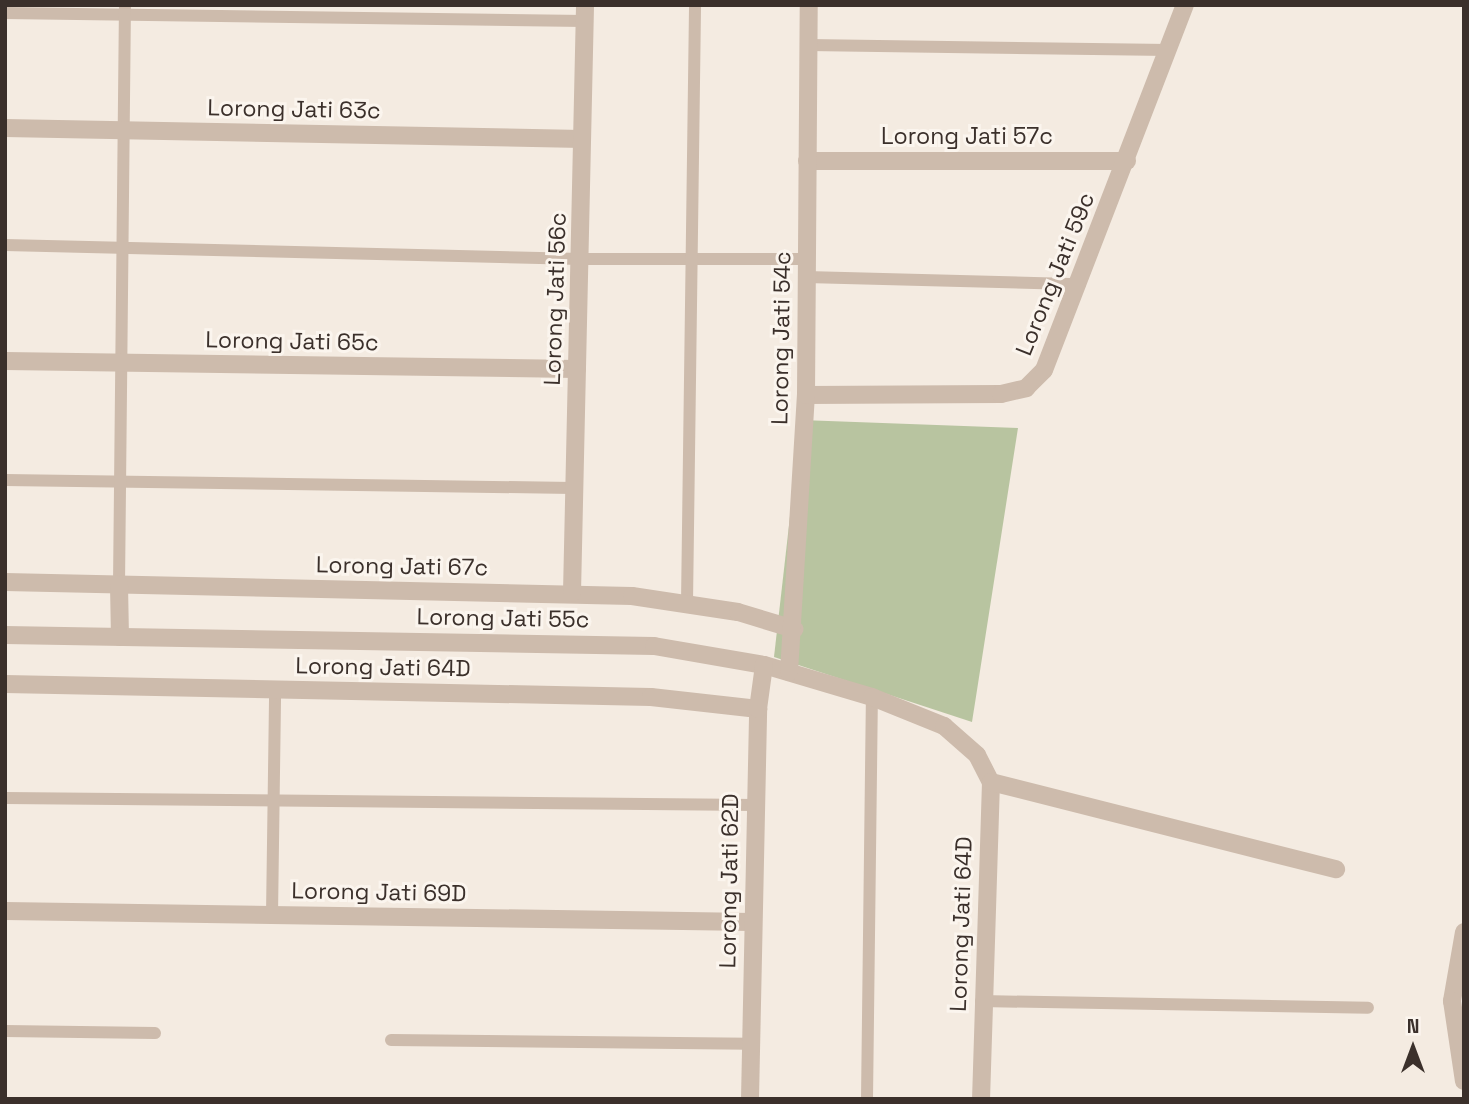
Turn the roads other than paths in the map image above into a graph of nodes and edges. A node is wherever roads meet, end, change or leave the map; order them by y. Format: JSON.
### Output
{"nodes":[{"id":1,"x":695,"y":5,"type":"edge"},
{"id":2,"x":809,"y":5,"type":"edge"},
{"id":3,"x":1185,"y":5,"type":"edge"},
{"id":4,"x":125,"y":11,"type":"edge"},
{"id":5,"x":5,"y":13,"type":"edge"},
{"id":6,"x":585,"y":13,"type":"edge"},
{"id":7,"x":808,"y":45,"type":"junction"},
{"id":8,"x":1168,"y":50,"type":"junction"},
{"id":9,"x":5,"y":128,"type":"edge"},
{"id":10,"x":125,"y":131,"type":"junction"},
{"id":11,"x":582,"y":139,"type":"junction"},
{"id":12,"x":807,"y":161,"type":"junction"},
{"id":13,"x":1127,"y":161,"type":"junction"},
{"id":14,"x":5,"y":245,"type":"edge"},
{"id":15,"x":121,"y":247,"type":"junction"},
{"id":16,"x":582,"y":259,"type":"junction"},
{"id":17,"x":692,"y":261,"type":"junction"},
{"id":18,"x":806,"y":268,"type":"junction"},
{"id":19,"x":1080,"y":284,"type":"junction"},
{"id":20,"x":5,"y":361,"type":"edge"},
{"id":21,"x":119,"y":363,"type":"junction"},
{"id":22,"x":577,"y":369,"type":"junction"},
{"id":23,"x":806,"y":395,"type":"junction"},
{"id":24,"x":5,"y":480,"type":"edge"},
{"id":25,"x":120,"y":483,"type":"junction"},
{"id":26,"x":573,"y":488,"type":"junction"},
{"id":27,"x":5,"y":582,"type":"edge"},
{"id":28,"x":119,"y":585,"type":"junction"},
{"id":29,"x":572,"y":593,"type":"junction"},
{"id":30,"x":687,"y":603,"type":"junction"},
{"id":31,"x":794,"y":629,"type":"junction"},
{"id":32,"x":5,"y":635,"type":"edge"},
{"id":33,"x":120,"y":636,"type":"junction"},
{"id":34,"x":764,"y":665,"type":"junction"},
{"id":35,"x":789,"y":672,"type":"junction"},
{"id":36,"x":5,"y":684,"type":"edge"},
{"id":37,"x":275,"y":690,"type":"junction"},
{"id":38,"x":872,"y":697,"type":"junction"},
{"id":39,"x":758,"y":709,"type":"junction"},
{"id":40,"x":991,"y":782,"type":"junction"},
{"id":41,"x":5,"y":798,"type":"edge"},
{"id":42,"x":274,"y":803,"type":"junction"},
{"id":43,"x":756,"y":805,"type":"junction"},
{"id":44,"x":1336,"y":869,"type":"dead end"},
{"id":45,"x":5,"y":911,"type":"edge"},
{"id":46,"x":272,"y":915,"type":"junction"},
{"id":47,"x":752,"y":922,"type":"junction"},
{"id":48,"x":1464,"y":932,"type":"edge"},
{"id":49,"x":981,"y":1001,"type":"junction"},
{"id":50,"x":1368,"y":1007,"type":"dead end"},
{"id":51,"x":5,"y":1031,"type":"edge"},
{"id":52,"x":155,"y":1033,"type":"dead end"},
{"id":53,"x":391,"y":1040,"type":"dead end"},
{"id":54,"x":750,"y":1044,"type":"junction"},
{"id":55,"x":1464,"y":1081,"type":"edge"},
{"id":56,"x":750,"y":1099,"type":"edge"},
{"id":57,"x":867,"y":1099,"type":"edge"},
{"id":58,"x":981,"y":1099,"type":"edge"}],
"edges":[{"from":1,"to":17,"type":"lane"},
{"from":2,"to":7,"type":"street","name":"Lorong Jati 54c"},
{"from":3,"to":8,"type":"street","name":"Lorong Jati 59c"},
{"from":4,"to":5,"type":"lane"},
{"from":4,"to":6,"type":"lane"},
{"from":4,"to":10,"type":"lane"},
{"from":6,"to":11,"type":"street","name":"Lorong Jati 56c"},
{"from":7,"to":8,"type":"lane"},
{"from":7,"to":12,"type":"street","name":"Lorong Jati 54c"},
{"from":8,"to":13,"type":"street","name":"Lorong Jati 59c"},
{"from":9,"to":10,"type":"street","name":"Lorong Jati 63c"},
{"from":10,"to":11,"type":"street","name":"Lorong Jati 63c"},
{"from":10,"to":15,"type":"lane"},
{"from":11,"to":16,"type":"street","name":"Lorong Jati 56c"},
{"from":12,"to":13,"type":"street","name":"Lorong Jati 57c"},
{"from":12,"to":18,"type":"street","name":"Lorong Jati 54c"},
{"from":13,"to":19,"type":"street","name":"Lorong Jati 59c"},
{"from":14,"to":15,"type":"lane"},
{"from":15,"to":16,"type":"lane"},
{"from":15,"to":21,"type":"lane"},
{"from":16,"to":17,"type":"lane"},
{"from":16,"to":22,"type":"street","name":"Lorong Jati 56c"},
{"from":17,"to":18,"type":"lane"},
{"from":17,"to":30,"type":"lane"},
{"from":18,"to":19,"type":"lane"},
{"from":18,"to":23,"type":"street","name":"Lorong Jati 54c"},
{"from":19,"to":23,"type":"street","name":"Lorong Jati 59c"},
{"from":20,"to":21,"type":"street","name":"Lorong Jati 65c"},
{"from":21,"to":22,"type":"street","name":"Lorong Jati 65c"},
{"from":21,"to":25,"type":"lane"},
{"from":22,"to":26,"type":"street","name":"Lorong Jati 56c"},
{"from":23,"to":31,"type":"street","name":"Lorong Jati 54c"},
{"from":24,"to":25,"type":"lane"},
{"from":25,"to":26,"type":"lane"},
{"from":25,"to":28,"type":"lane"},
{"from":26,"to":29,"type":"street","name":"Lorong Jati 56c"},
{"from":27,"to":28,"type":"street","name":"Lorong Jati 67c"},
{"from":28,"to":29,"type":"street","name":"Lorong Jati 67c"},
{"from":28,"to":33,"type":"street"},
{"from":29,"to":30,"type":"street","name":"Lorong Jati 67c"},
{"from":30,"to":31,"type":"street","name":"Lorong Jati 67c"},
{"from":31,"to":35,"type":"street","name":"Lorong Jati 54c"},
{"from":32,"to":33,"type":"street","name":"Lorong Jati 55c"},
{"from":33,"to":34,"type":"street","name":"Lorong Jati 55c"},
{"from":34,"to":35,"type":"street","name":"Lorong Jati 55c"},
{"from":34,"to":39,"type":"street","name":"Lorong Jati 62D"},
{"from":35,"to":38,"type":"street","name":"Lorong Jati 55c"},
{"from":36,"to":37,"type":"street","name":"Lorong Jati 64D"},
{"from":37,"to":39,"type":"street","name":"Lorong Jati 64D"},
{"from":37,"to":42,"type":"lane"},
{"from":38,"to":40,"type":"street","name":"Lorong Jati 55c"},
{"from":38,"to":57,"type":"lane"},
{"from":39,"to":43,"type":"street","name":"Lorong Jati 62D"},
{"from":40,"to":44,"type":"street"},
{"from":40,"to":49,"type":"street","name":"Lorong Jati 64D"},
{"from":41,"to":42,"type":"lane"},
{"from":42,"to":43,"type":"lane"},
{"from":42,"to":46,"type":"lane"},
{"from":43,"to":47,"type":"street","name":"Lorong Jati 62D"},
{"from":45,"to":46,"type":"street","name":"Lorong Jati 69D"},
{"from":46,"to":47,"type":"street","name":"Lorong Jati 69D"},
{"from":47,"to":54,"type":"street","name":"Lorong Jati 62D"},
{"from":48,"to":55,"type":"street"},
{"from":49,"to":50,"type":"lane"},
{"from":49,"to":58,"type":"street","name":"Lorong Jati 64D"},
{"from":51,"to":52,"type":"lane"},
{"from":53,"to":54,"type":"lane"},
{"from":54,"to":56,"type":"street","name":"Lorong Jati 62D"}]}
